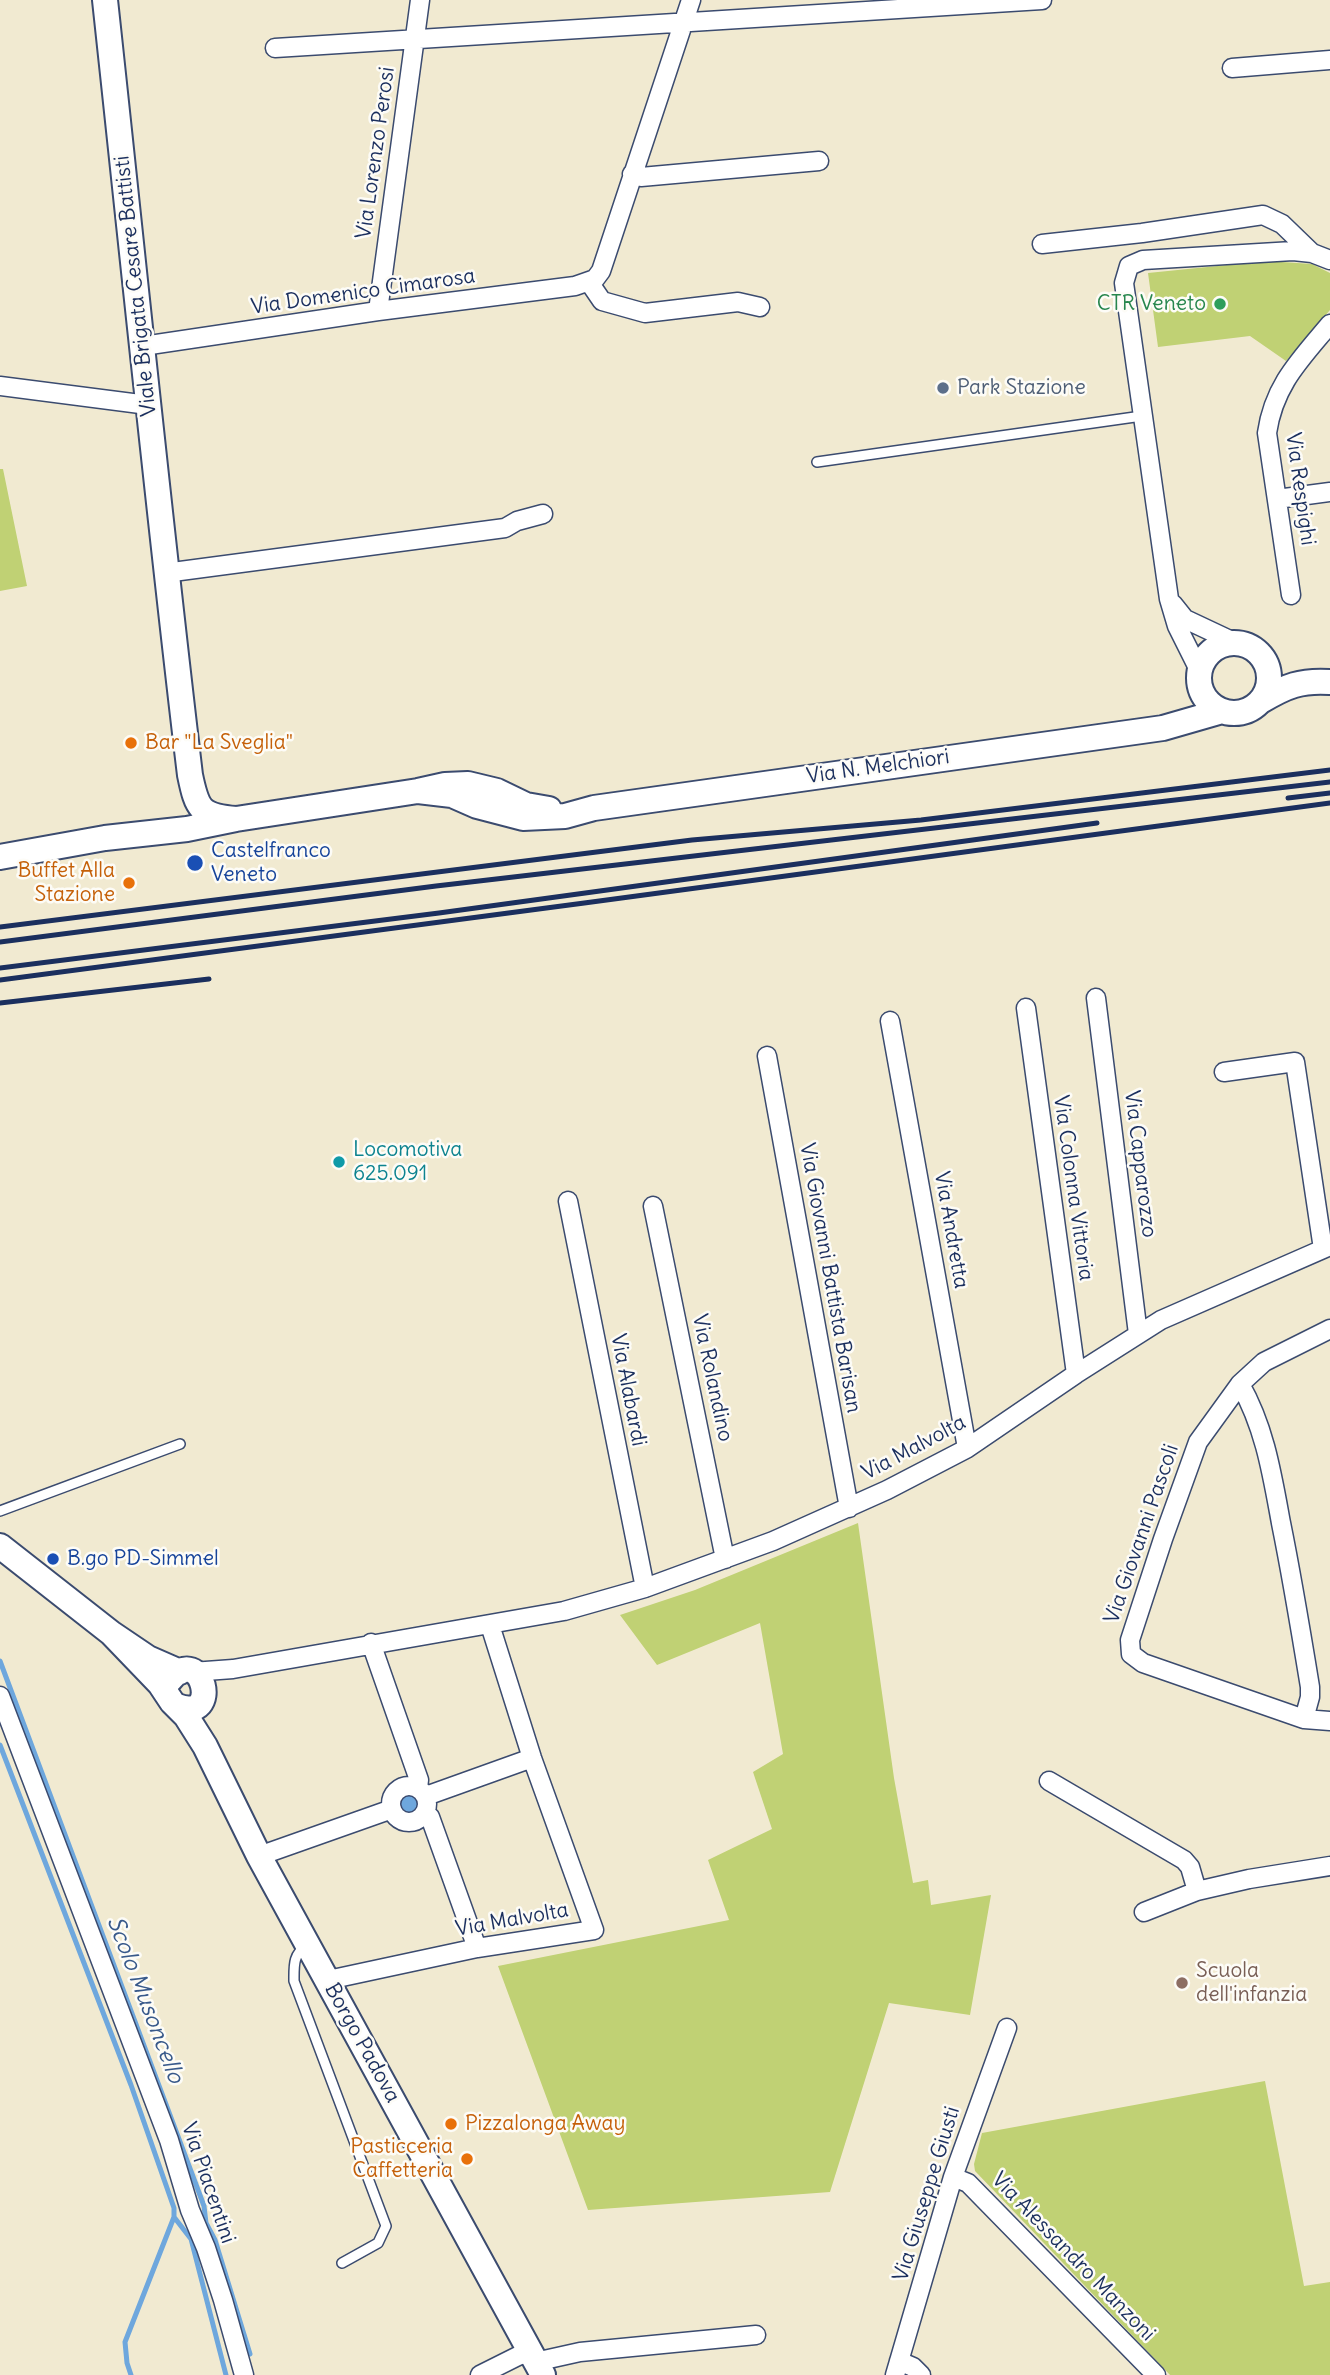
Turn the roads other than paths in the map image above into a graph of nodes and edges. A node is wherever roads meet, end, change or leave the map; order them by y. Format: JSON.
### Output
{"nodes":[{"id":1,"x":105,"y":0,"type":"edge"},
{"id":2,"x":420,"y":0,"type":"edge"},
{"id":3,"x":691,"y":0,"type":"edge"},
{"id":4,"x":1042,"y":0,"type":"edge"},
{"id":5,"x":684,"y":23,"type":"junction"},
{"id":6,"x":415,"y":38,"type":"junction"},
{"id":7,"x":275,"y":48,"type":"dead end"},
{"id":8,"x":1330,"y":61,"type":"edge"},
{"id":9,"x":1232,"y":68,"type":"dead end"},
{"id":10,"x":820,"y":161,"type":"dead end"},
{"id":11,"x":632,"y":174,"type":"junction"},
{"id":12,"x":1042,"y":244,"type":"dead end"},
{"id":13,"x":1312,"y":253,"type":"junction"},
{"id":14,"x":1330,"y":260,"type":"edge"},
{"id":15,"x":589,"y":282,"type":"junction"},
{"id":16,"x":760,"y":307,"type":"dead end"},
{"id":17,"x":378,"y":311,"type":"junction"},
{"id":18,"x":1330,"y":324,"type":"edge"},
{"id":19,"x":143,"y":346,"type":"junction"},
{"id":20,"x":0,"y":386,"type":"edge"},
{"id":21,"x":148,"y":405,"type":"junction"},
{"id":22,"x":1142,"y":416,"type":"junction"},
{"id":23,"x":817,"y":462,"type":"dead end"},
{"id":24,"x":1330,"y":492,"type":"edge"},
{"id":25,"x":1278,"y":499,"type":"junction"},
{"id":26,"x":543,"y":514,"type":"dead end"},
{"id":27,"x":165,"y":573,"type":"junction"},
{"id":28,"x":1292,"y":595,"type":"dead end"},
{"id":29,"x":1169,"y":599,"type":"junction"},
{"id":30,"x":1236,"y":643,"type":"junction"},
{"id":31,"x":1264,"y":660,"type":"junction"},
{"id":32,"x":1200,"y":679,"type":"junction"},
{"id":33,"x":1318,"y":681,"type":"edge"},
{"id":34,"x":1261,"y":701,"type":"junction"},
{"id":35,"x":1222,"y":711,"type":"junction"},
{"id":36,"x":1163,"y":728,"type":"junction"},
{"id":37,"x":196,"y":803,"type":"junction"},
{"id":38,"x":236,"y":819,"type":"junction"},
{"id":39,"x":151,"y":832,"type":"junction"},
{"id":40,"x":0,"y":858,"type":"edge"},
{"id":41,"x":1096,"y":998,"type":"dead end"},
{"id":42,"x":1026,"y":1008,"type":"dead end"},
{"id":43,"x":890,"y":1021,"type":"dead end"},
{"id":44,"x":767,"y":1056,"type":"dead end"},
{"id":45,"x":1224,"y":1072,"type":"dead end"},
{"id":46,"x":568,"y":1201,"type":"dead end"},
{"id":47,"x":653,"y":1206,"type":"dead end"},
{"id":48,"x":1326,"y":1247,"type":"edge"},
{"id":49,"x":1330,"y":1329,"type":"edge"},
{"id":50,"x":1138,"y":1334,"type":"junction"},
{"id":51,"x":1076,"y":1374,"type":"junction"},
{"id":52,"x":1240,"y":1384,"type":"junction"},
{"id":53,"x":180,"y":1444,"type":"dead end"},
{"id":54,"x":967,"y":1448,"type":"junction"},
{"id":55,"x":849,"y":1508,"type":"junction"},
{"id":56,"x":0,"y":1511,"type":"edge"},
{"id":57,"x":0,"y":1546,"type":"edge"},
{"id":58,"x":726,"y":1559,"type":"junction"},
{"id":59,"x":645,"y":1588,"type":"junction"},
{"id":60,"x":490,"y":1625,"type":"junction"},
{"id":61,"x":371,"y":1643,"type":"junction"},
{"id":62,"x":187,"y":1690,"type":"junction"},
{"id":63,"x":0,"y":1696,"type":"edge"},
{"id":64,"x":1304,"y":1718,"type":"junction"},
{"id":65,"x":1330,"y":1721,"type":"edge"},
{"id":66,"x":532,"y":1758,"type":"junction"},
{"id":67,"x":1049,"y":1781,"type":"dead end"},
{"id":68,"x":423,"y":1799,"type":"junction"},
{"id":69,"x":392,"y":1809,"type":"junction"},
{"id":70,"x":259,"y":1856,"type":"junction"},
{"id":71,"x":1330,"y":1866,"type":"edge"},
{"id":72,"x":1197,"y":1891,"type":"junction"},
{"id":73,"x":1144,"y":1912,"type":"dead end"},
{"id":74,"x":308,"y":1944,"type":"junction"},
{"id":75,"x":477,"y":1948,"type":"junction"},
{"id":76,"x":328,"y":1980,"type":"junction"},
{"id":77,"x":1007,"y":2028,"type":"dead end"},
{"id":78,"x":953,"y":2177,"type":"junction"},
{"id":79,"x":342,"y":2263,"type":"dead end"},
{"id":80,"x":756,"y":2335,"type":"dead end"},
{"id":81,"x":536,"y":2363,"type":"edge"},
{"id":82,"x":897,"y":2368,"type":"edge"},
{"id":83,"x":244,"y":2375,"type":"edge"},
{"id":84,"x":480,"y":2375,"type":"edge"},
{"id":85,"x":920,"y":2375,"type":"edge"},
{"id":86,"x":1156,"y":2375,"type":"edge"}],
"edges":[{"from":1,"to":19,"type":"street","name":"Viale Brigata Cesare Battisti"},
{"from":2,"to":6,"type":"street","name":"Via Lorenzo Perosi"},
{"from":3,"to":5,"type":"street"},
{"from":4,"to":5,"type":"street"},
{"from":5,"to":6,"type":"street"},
{"from":5,"to":11,"type":"street"},
{"from":6,"to":7,"type":"street"},
{"from":6,"to":17,"type":"street","name":"Via Lorenzo Perosi"},
{"from":8,"to":9,"type":"street"},
{"from":10,"to":11,"type":"street"},
{"from":11,"to":15,"type":"street"},
{"from":12,"to":13,"type":"street"},
{"from":13,"to":14,"type":"street"},
{"from":13,"to":22,"type":"street"},
{"from":15,"to":16,"type":"street"},
{"from":15,"to":17,"type":"street","name":"Via Domenico Cimarosa"},
{"from":17,"to":19,"type":"street","name":"Via Domenico Cimarosa"},
{"from":18,"to":25,"type":"street","name":"Via Respighi"},
{"from":19,"to":21,"type":"street","name":"Viale Brigata Cesare Battisti"},
{"from":20,"to":21,"type":"street"},
{"from":21,"to":27,"type":"street","name":"Viale Brigata Cesare Battisti"},
{"from":22,"to":23,"type":"lane"},
{"from":22,"to":29,"type":"street"},
{"from":24,"to":25,"type":"street"},
{"from":25,"to":28,"type":"street","name":"Via Respighi"},
{"from":26,"to":27,"type":"street"},
{"from":27,"to":37,"type":"street","name":"Viale Brigata Cesare Battisti"},
{"from":29,"to":30,"type":"street"},
{"from":29,"to":32,"type":"street"},
{"from":30,"to":31,"type":"street"},
{"from":30,"to":32,"type":"street"},
{"from":31,"to":33,"type":"street"},
{"from":31,"to":34,"type":"street"},
{"from":32,"to":35,"type":"street"},
{"from":32,"to":36,"type":"street"},
{"from":33,"to":34,"type":"street"},
{"from":34,"to":35,"type":"street"},
{"from":35,"to":36,"type":"street","name":"Via N. Melchiori"},
{"from":36,"to":38,"type":"street","name":"Via N. Melchiori"},
{"from":37,"to":38,"type":"street","name":"Via N. Melchiori"},
{"from":37,"to":39,"type":"street","name":"Via N. Melchiori"},
{"from":38,"to":39,"type":"street","name":"Via N. Melchiori"},
{"from":39,"to":40,"type":"street","name":"Via N. Melchiori"},
{"from":41,"to":50,"type":"street","name":"Via Capparozzo"},
{"from":42,"to":51,"type":"street","name":"Via Colonna Vittoria"},
{"from":43,"to":54,"type":"street","name":"Via Andretta"},
{"from":44,"to":55,"type":"street","name":"Via Giovanni Battista Barisan"},
{"from":45,"to":48,"type":"street"},
{"from":46,"to":59,"type":"street","name":"Via Alabardi"},
{"from":47,"to":58,"type":"street","name":"Via Rolandino"},
{"from":48,"to":50,"type":"street","name":"Via Malvolta"},
{"from":49,"to":52,"type":"street","name":"Via Giovanni Pascoli"},
{"from":50,"to":51,"type":"street","name":"Via Malvolta"},
{"from":51,"to":54,"type":"street","name":"Via Malvolta"},
{"from":52,"to":64,"type":"street"},
{"from":52,"to":64,"type":"street","name":"Via Giovanni Pascoli"},
{"from":53,"to":56,"type":"lane"},
{"from":54,"to":55,"type":"street","name":"Via Malvolta"},
{"from":55,"to":58,"type":"street","name":"Via Malvolta"},
{"from":57,"to":62,"type":"street","name":"Borgo Padova"},
{"from":58,"to":59,"type":"street","name":"Via Malvolta"},
{"from":59,"to":60,"type":"street","name":"Via Malvolta"},
{"from":60,"to":61,"type":"street","name":"Via Malvolta"},
{"from":60,"to":66,"type":"street","name":"Via Malvolta"},
{"from":61,"to":62,"type":"street","name":"Via Malvolta"},
{"from":61,"to":68,"type":"street"},
{"from":62,"to":70,"type":"street","name":"Borgo Padova"},
{"from":63,"to":83,"type":"street","name":"Via Piacentini"},
{"from":64,"to":65,"type":"street","name":"Via Giovanni Pascoli"},
{"from":66,"to":68,"type":"street"},
{"from":66,"to":75,"type":"street","name":"Via Malvolta"},
{"from":67,"to":72,"type":"street"},
{"from":68,"to":69,"type":"street"},
{"from":68,"to":69,"type":"street"},
{"from":68,"to":75,"type":"street"},
{"from":69,"to":70,"type":"street"},
{"from":70,"to":74,"type":"street","name":"Borgo Padova"},
{"from":71,"to":72,"type":"street"},
{"from":72,"to":73,"type":"street"},
{"from":74,"to":76,"type":"street","name":"Borgo Padova"},
{"from":74,"to":79,"type":"lane"},
{"from":75,"to":76,"type":"street","name":"Via Malvolta"},
{"from":76,"to":81,"type":"street","name":"Borgo Padova"},
{"from":77,"to":78,"type":"street","name":"Via Giuseppe Giusti"},
{"from":78,"to":82,"type":"street","name":"Via Giuseppe Giusti"},
{"from":78,"to":86,"type":"street","name":"Via Alessandro Manzoni"},
{"from":80,"to":81,"type":"street"},
{"from":81,"to":84,"type":"street"},
{"from":82,"to":85,"type":"street"}]}
